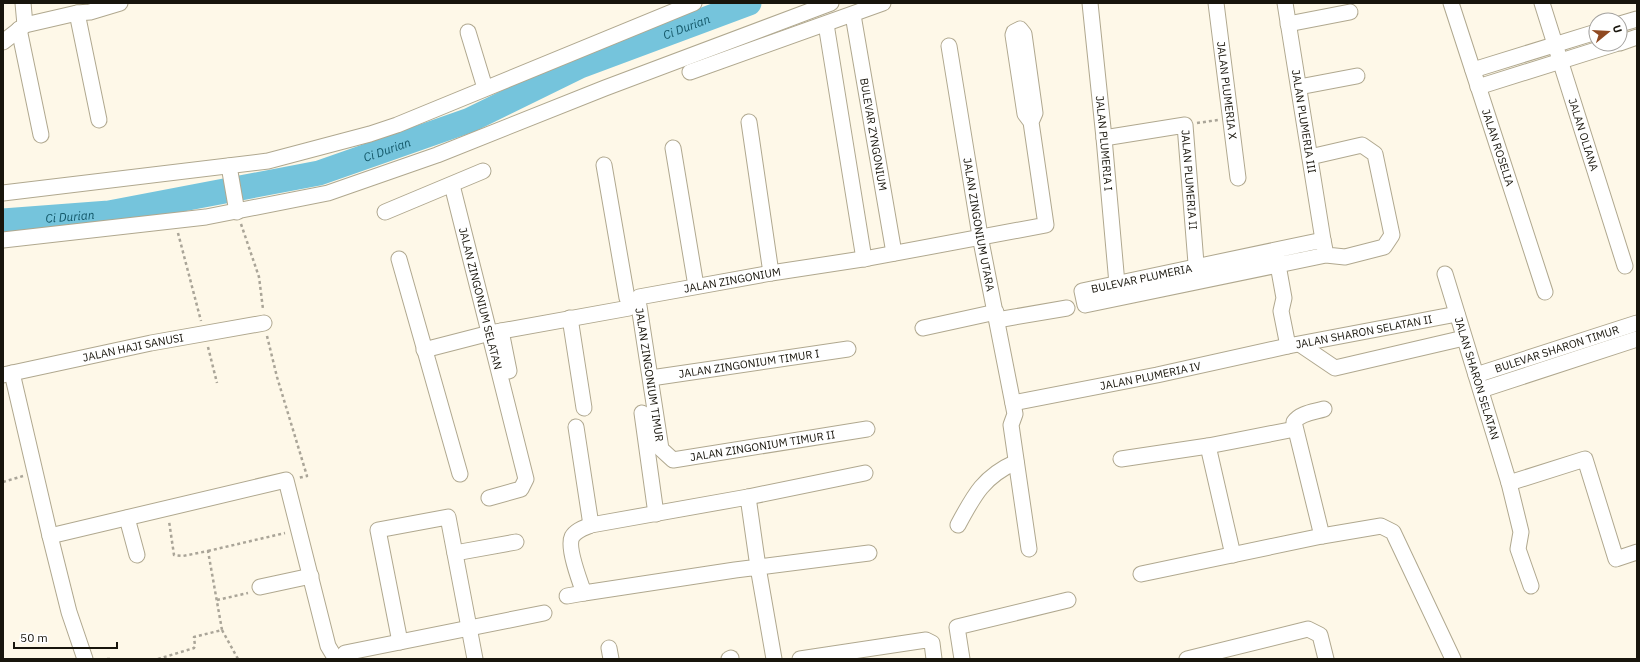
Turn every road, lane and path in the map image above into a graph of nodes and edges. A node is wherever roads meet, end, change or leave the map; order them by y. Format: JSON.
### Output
{"nodes":[{"id":1,"x":23,"y":3,"type":"edge"},
{"id":2,"x":120,"y":3,"type":"edge"},
{"id":3,"x":694,"y":3,"type":"edge"},
{"id":4,"x":831,"y":3,"type":"edge"},
{"id":5,"x":883,"y":3,"type":"edge"},
{"id":6,"x":1090,"y":3,"type":"edge"},
{"id":7,"x":1216,"y":3,"type":"edge"},
{"id":8,"x":1285,"y":3,"type":"edge"},
{"id":9,"x":1451,"y":3,"type":"edge"},
{"id":10,"x":1542,"y":3,"type":"edge"},
{"id":11,"x":85,"y":9,"type":"edge"},
{"id":12,"x":1350,"y":12,"type":"dead end"},
{"id":13,"x":853,"y":14,"type":"junction"},
{"id":14,"x":826,"y":24,"type":"junction"},
{"id":15,"x":1288,"y":24,"type":"junction"},
{"id":16,"x":22,"y":27,"type":"junction"},
{"id":17,"x":468,"y":32,"type":"dead end"},
{"id":18,"x":1588,"y":35,"type":"edge"},
{"id":19,"x":3,"y":42,"type":"edge"},
{"id":20,"x":1555,"y":45,"type":"junction"},
{"id":21,"x":949,"y":46,"type":"dead end"},
{"id":22,"x":1590,"y":52,"type":"edge"},
{"id":23,"x":1560,"y":61,"type":"junction"},
{"id":24,"x":1473,"y":70,"type":"junction"},
{"id":25,"x":690,"y":72,"type":"dead end"},
{"id":26,"x":1358,"y":76,"type":"dead end"},
{"id":27,"x":1299,"y":87,"type":"junction"},
{"id":28,"x":1478,"y":87,"type":"junction"},
{"id":29,"x":486,"y":88,"type":"junction"},
{"id":30,"x":1230,"y":118,"type":"junction"},
{"id":31,"x":99,"y":120,"type":"dead end"},
{"id":32,"x":749,"y":122,"type":"dead end"},
{"id":33,"x":1031,"y":122,"type":"junction"},
{"id":34,"x":1185,"y":125,"type":"junction"},
{"id":35,"x":41,"y":134,"type":"dead end"},
{"id":36,"x":1104,"y":138,"type":"junction"},
{"id":37,"x":673,"y":148,"type":"dead end"},
{"id":38,"x":1310,"y":157,"type":"junction"},
{"id":39,"x":604,"y":165,"type":"dead end"},
{"id":40,"x":230,"y":171,"type":"junction"},
{"id":41,"x":483,"y":171,"type":"dead end"},
{"id":42,"x":1238,"y":178,"type":"dead end"},
{"id":43,"x":452,"y":184,"type":"junction"},
{"id":44,"x":3,"y":193,"type":"edge"},
{"id":45,"x":236,"y":207,"type":"junction"},
{"id":46,"x":385,"y":212,"type":"dead end"},
{"id":47,"x":175,"y":221,"type":"junction"},
{"id":48,"x":980,"y":236,"type":"junction"},
{"id":49,"x":3,"y":240,"type":"edge"},
{"id":50,"x":1325,"y":247,"type":"junction"},
{"id":51,"x":877,"y":257,"type":"junction"},
{"id":52,"x":1276,"y":257,"type":"junction"},
{"id":53,"x":399,"y":259,"type":"dead end"},
{"id":54,"x":1625,"y":266,"type":"dead end"},
{"id":55,"x":771,"y":273,"type":"junction"},
{"id":56,"x":1196,"y":274,"type":"junction"},
{"id":57,"x":1444,"y":274,"type":"dead end"},
{"id":58,"x":696,"y":286,"type":"junction"},
{"id":59,"x":1118,"y":291,"type":"joint"},
{"id":60,"x":1545,"y":292,"type":"dead end"},
{"id":61,"x":634,"y":302,"type":"junction"},
{"id":62,"x":1067,"y":308,"type":"dead end"},
{"id":63,"x":1457,"y":314,"type":"junction"},
{"id":64,"x":997,"y":316,"type":"junction"},
{"id":65,"x":570,"y":318,"type":"junction"},
{"id":66,"x":264,"y":323,"type":"junction"},
{"id":67,"x":1637,"y":323,"type":"edge"},
{"id":68,"x":923,"y":328,"type":"dead end"},
{"id":69,"x":496,"y":332,"type":"junction"},
{"id":70,"x":204,"y":334,"type":"junction"},
{"id":71,"x":1464,"y":338,"type":"junction"},
{"id":72,"x":1637,"y":339,"type":"edge"},
{"id":73,"x":1295,"y":345,"type":"junction"},
{"id":74,"x":424,"y":350,"type":"junction"},
{"id":75,"x":848,"y":350,"type":"dead end"},
{"id":76,"x":7,"y":374,"type":"edge"},
{"id":77,"x":1476,"y":375,"type":"junction"},
{"id":78,"x":651,"y":378,"type":"junction"},
{"id":79,"x":217,"y":383,"type":"dead end"},
{"id":80,"x":1481,"y":390,"type":"junction"},
{"id":81,"x":1013,"y":403,"type":"junction"},
{"id":82,"x":584,"y":408,"type":"dead end"},
{"id":83,"x":1324,"y":409,"type":"dead end"},
{"id":84,"x":642,"y":413,"type":"dead end"},
{"id":85,"x":576,"y":427,"type":"dead end"},
{"id":86,"x":867,"y":429,"type":"dead end"},
{"id":87,"x":1295,"y":429,"type":"junction"},
{"id":88,"x":1208,"y":446,"type":"junction"},
{"id":89,"x":662,"y":449,"type":"joint"},
{"id":90,"x":1121,"y":459,"type":"dead end"},
{"id":91,"x":1016,"y":462,"type":"junction"},
{"id":92,"x":35,"y":472,"type":"junction"},
{"id":93,"x":865,"y":473,"type":"dead end"},
{"id":94,"x":460,"y":474,"type":"dead end"},
{"id":95,"x":286,"y":480,"type":"junction"},
{"id":96,"x":3,"y":482,"type":"edge"},
{"id":97,"x":1509,"y":483,"type":"junction"},
{"id":98,"x":748,"y":497,"type":"junction"},
{"id":99,"x":489,"y":498,"type":"dead end"},
{"id":100,"x":168,"y":508,"type":"junction"},
{"id":101,"x":656,"y":514,"type":"junction"},
{"id":102,"x":127,"y":518,"type":"junction"},
{"id":103,"x":958,"y":525,"type":"dead end"},
{"id":104,"x":591,"y":526,"type":"junction"},
{"id":105,"x":299,"y":530,"type":"junction"},
{"id":106,"x":50,"y":536,"type":"junction"},
{"id":107,"x":1322,"y":536,"type":"junction"},
{"id":108,"x":516,"y":542,"type":"dead end"},
{"id":109,"x":1029,"y":549,"type":"dead end"},
{"id":110,"x":208,"y":551,"type":"junction"},
{"id":111,"x":1637,"y":552,"type":"edge"},
{"id":112,"x":455,"y":553,"type":"junction"},
{"id":113,"x":869,"y":553,"type":"dead end"},
{"id":114,"x":1233,"y":555,"type":"junction"},
{"id":115,"x":137,"y":556,"type":"dead end"},
{"id":116,"x":758,"y":567,"type":"junction"},
{"id":117,"x":1141,"y":574,"type":"dead end"},
{"id":118,"x":311,"y":576,"type":"junction"},
{"id":119,"x":1531,"y":586,"type":"dead end"},
{"id":120,"x":260,"y":587,"type":"joint"},
{"id":121,"x":584,"y":593,"type":"junction"},
{"id":122,"x":567,"y":596,"type":"dead end"},
{"id":123,"x":217,"y":600,"type":"junction"},
{"id":124,"x":1068,"y":600,"type":"dead end"},
{"id":125,"x":544,"y":613,"type":"dead end"},
{"id":126,"x":469,"y":628,"type":"junction"},
{"id":127,"x":222,"y":630,"type":"junction"},
{"id":128,"x":400,"y":642,"type":"junction"},
{"id":129,"x":85,"y":659,"type":"edge"},
{"id":130,"x":107,"y":659,"type":"edge"},
{"id":131,"x":112,"y":659,"type":"edge"},
{"id":132,"x":158,"y":659,"type":"edge"},
{"id":133,"x":238,"y":659,"type":"edge"},
{"id":134,"x":340,"y":659,"type":"edge"},
{"id":135,"x":346,"y":659,"type":"edge"},
{"id":136,"x":475,"y":659,"type":"edge"},
{"id":137,"x":774,"y":659,"type":"edge"},
{"id":138,"x":800,"y":659,"type":"edge"},
{"id":139,"x":934,"y":659,"type":"edge"},
{"id":140,"x":962,"y":659,"type":"edge"},
{"id":141,"x":1187,"y":659,"type":"edge"},
{"id":142,"x":1326,"y":659,"type":"edge"},
{"id":143,"x":1453,"y":659,"type":"edge"}],
"edges":[{"from":1,"to":16,"type":"street"},
{"from":2,"to":11,"type":"street"},
{"from":3,"to":29,"type":"street"},
{"from":4,"to":45,"type":"street"},
{"from":5,"to":13,"type":"street"},
{"from":6,"to":36,"type":"street","name":"JALAN PLUMERIA I"},
{"from":7,"to":30,"type":"street","name":"JALAN PLUMERIA X"},
{"from":8,"to":15,"type":"street","name":"JALAN PLUMERIA III"},
{"from":9,"to":24,"type":"street","name":"JALAN ROSELIA"},
{"from":10,"to":20,"type":"street","name":"JALAN OLIANA"},
{"from":11,"to":16,"type":"street"},
{"from":11,"to":31,"type":"street"},
{"from":12,"to":15,"type":"street"},
{"from":13,"to":14,"type":"street"},
{"from":13,"to":51,"type":"street","name":"BULEVAR ZYNGONIUM"},
{"from":14,"to":25,"type":"street"},
{"from":14,"to":51,"type":"street"},
{"from":15,"to":27,"type":"street","name":"JALAN PLUMERIA III"},
{"from":16,"to":19,"type":"street"},
{"from":16,"to":35,"type":"street"},
{"from":17,"to":29,"type":"street"},
{"from":18,"to":20,"type":"street"},
{"from":20,"to":23,"type":"street","name":"JALAN OLIANA"},
{"from":20,"to":24,"type":"street"},
{"from":21,"to":48,"type":"street","name":"JALAN ZINGONIUM UTARA"},
{"from":22,"to":23,"type":"street"},
{"from":23,"to":28,"type":"street"},
{"from":23,"to":54,"type":"street","name":"JALAN OLIANA"},
{"from":24,"to":28,"type":"street","name":"JALAN ROSELIA"},
{"from":26,"to":27,"type":"street"},
{"from":27,"to":38,"type":"street","name":"JALAN PLUMERIA III"},
{"from":28,"to":60,"type":"street","name":"JALAN ROSELIA"},
{"from":29,"to":40,"type":"street"},
{"from":30,"to":34,"type":"path"},
{"from":30,"to":42,"type":"street","name":"JALAN PLUMERIA X"},
{"from":32,"to":55,"type":"street"},
{"from":33,"to":33,"type":"street"},
{"from":33,"to":48,"type":"street","name":"JALAN ZINGONIUM"},
{"from":34,"to":36,"type":"street","name":"JALAN PLUMERIA II"},
{"from":34,"to":56,"type":"street","name":"JALAN PLUMERIA II"},
{"from":36,"to":59,"type":"street","name":"JALAN PLUMERIA I"},
{"from":37,"to":58,"type":"street"},
{"from":38,"to":50,"type":"street","name":"JALAN PLUMERIA III"},
{"from":38,"to":50,"type":"street","name":"BULEVAR PLUMERIA"},
{"from":39,"to":61,"type":"street","name":"JALAN ZINGONIUM TIMUR"},
{"from":40,"to":44,"type":"street"},
{"from":40,"to":45,"type":"street"},
{"from":41,"to":43,"type":"street"},
{"from":43,"to":46,"type":"street"},
{"from":43,"to":69,"type":"street","name":"JALAN ZINGONIUM SELATAN"},
{"from":45,"to":47,"type":"street"},
{"from":45,"to":66,"type":"path"},
{"from":47,"to":49,"type":"street"},
{"from":47,"to":70,"type":"path"},
{"from":48,"to":51,"type":"street","name":"JALAN ZINGONIUM"},
{"from":48,"to":64,"type":"street","name":"JALAN ZINGONIUM UTARA"},
{"from":50,"to":52,"type":"street","name":"BULEVAR PLUMERIA"},
{"from":51,"to":55,"type":"street","name":"JALAN ZINGONIUM"},
{"from":52,"to":56,"type":"street","name":"BULEVAR PLUMERIA"},
{"from":52,"to":73,"type":"street"},
{"from":53,"to":74,"type":"street"},
{"from":55,"to":58,"type":"street","name":"JALAN ZINGONIUM"},
{"from":56,"to":59,"type":"street","name":"BULEVAR PLUMERIA"},
{"from":57,"to":63,"type":"street","name":"JALAN SHARON SELATAN"},
{"from":58,"to":61,"type":"street","name":"JALAN ZINGONIUM"},
{"from":61,"to":65,"type":"street","name":"JALAN ZINGONIUM"},
{"from":61,"to":78,"type":"street","name":"JALAN ZINGONIUM TIMUR"},
{"from":62,"to":64,"type":"street"},
{"from":63,"to":71,"type":"street","name":"JALAN SHARON SELATAN"},
{"from":63,"to":73,"type":"street","name":"JALAN SHARON SELATAN II"},
{"from":64,"to":68,"type":"street"},
{"from":64,"to":81,"type":"street","name":"JALAN ZINGONIUM UTARA"},
{"from":65,"to":69,"type":"street","name":"JALAN ZINGONIUM"},
{"from":65,"to":82,"type":"street"},
{"from":66,"to":70,"type":"street","name":"JALAN HAJI SANUSI"},
{"from":66,"to":95,"type":"path"},
{"from":67,"to":77,"type":"street","name":"BULEVAR SHARON TIMUR"},
{"from":69,"to":74,"type":"street","name":"JALAN ZINGONIUM"},
{"from":69,"to":99,"type":"street","name":"JALAN ZINGONIUM SELATAN"},
{"from":70,"to":76,"type":"street","name":"JALAN HAJI SANUSI"},
{"from":70,"to":79,"type":"path"},
{"from":71,"to":73,"type":"street","name":"JALAN SHARON SELATAN II"},
{"from":71,"to":77,"type":"street","name":"JALAN SHARON SELATAN"},
{"from":72,"to":80,"type":"street","name":"BULEVAR SHARON TIMUR"},
{"from":73,"to":81,"type":"street","name":"JALAN PLUMERIA IV"},
{"from":74,"to":94,"type":"street"},
{"from":75,"to":78,"type":"street","name":"JALAN ZINGONIUM TIMUR I"},
{"from":76,"to":92,"type":"street"},
{"from":77,"to":80,"type":"street","name":"JALAN SHARON SELATAN"},
{"from":78,"to":89,"type":"street","name":"JALAN ZINGONIUM TIMUR"},
{"from":80,"to":97,"type":"street","name":"JALAN SHARON SELATAN"},
{"from":81,"to":91,"type":"street","name":"JALAN ZINGONIUM UTARA"},
{"from":83,"to":87,"type":"street"},
{"from":84,"to":101,"type":"street"},
{"from":85,"to":104,"type":"street"},
{"from":86,"to":89,"type":"street","name":"JALAN ZINGONIUM TIMUR II"},
{"from":87,"to":88,"type":"street"},
{"from":87,"to":107,"type":"street"},
{"from":88,"to":90,"type":"street"},
{"from":88,"to":114,"type":"street"},
{"from":91,"to":103,"type":"street"},
{"from":91,"to":109,"type":"street","name":"JALAN ZINGONIUM UTARA"},
{"from":92,"to":96,"type":"path"},
{"from":92,"to":106,"type":"street"},
{"from":93,"to":98,"type":"street"},
{"from":95,"to":100,"type":"street"},
{"from":95,"to":105,"type":"street"},
{"from":97,"to":111,"type":"street"},
{"from":97,"to":119,"type":"street"},
{"from":98,"to":101,"type":"street"},
{"from":98,"to":116,"type":"street"},
{"from":100,"to":102,"type":"street"},
{"from":100,"to":110,"type":"path"},
{"from":101,"to":104,"type":"street"},
{"from":102,"to":106,"type":"street"},
{"from":102,"to":115,"type":"street"},
{"from":104,"to":121,"type":"street"},
{"from":105,"to":110,"type":"path"},
{"from":105,"to":118,"type":"street"},
{"from":106,"to":129,"type":"street"},
{"from":107,"to":114,"type":"street"},
{"from":107,"to":143,"type":"street"},
{"from":108,"to":112,"type":"street"},
{"from":110,"to":123,"type":"path"},
{"from":112,"to":126,"type":"street"},
{"from":112,"to":128,"type":"street"},
{"from":113,"to":116,"type":"street"},
{"from":114,"to":117,"type":"street"},
{"from":116,"to":121,"type":"street"},
{"from":116,"to":137,"type":"street"},
{"from":118,"to":120,"type":"street"},
{"from":118,"to":134,"type":"street"},
{"from":120,"to":123,"type":"path"},
{"from":121,"to":122,"type":"street"},
{"from":123,"to":127,"type":"path"},
{"from":124,"to":140,"type":"street"},
{"from":125,"to":126,"type":"street"},
{"from":126,"to":128,"type":"street"},
{"from":126,"to":136,"type":"street"},
{"from":127,"to":132,"type":"path"},
{"from":127,"to":133,"type":"path"},
{"from":128,"to":135,"type":"street"},
{"from":130,"to":131,"type":"path"},
{"from":138,"to":139,"type":"street"},
{"from":141,"to":142,"type":"street"}]}
